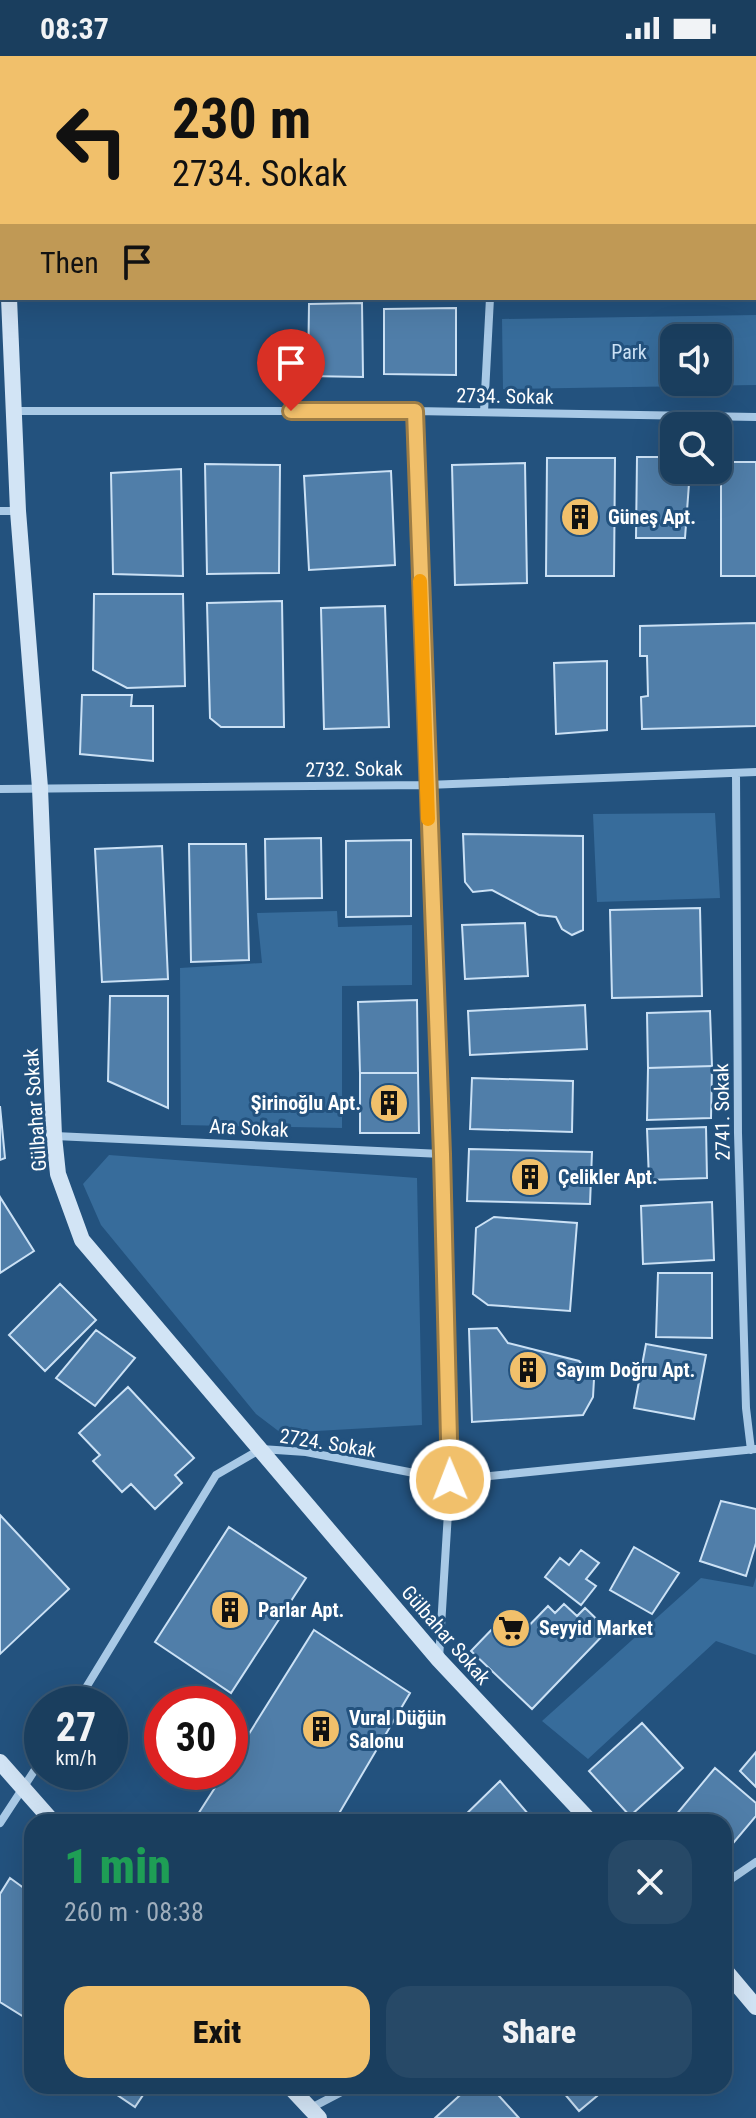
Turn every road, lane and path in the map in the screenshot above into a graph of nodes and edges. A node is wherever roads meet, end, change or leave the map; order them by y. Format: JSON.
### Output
{"nodes":[{"id":1,"x":9,"y":300,"type":"edge"},
{"id":2,"x":490,"y":300,"type":"edge"},
{"id":3,"x":14,"y":411,"type":"junction"},
{"id":4,"x":415,"y":411,"type":"junction"},
{"id":5,"x":484,"y":412,"type":"junction"},
{"id":6,"x":756,"y":417,"type":"edge"},
{"id":7,"x":0,"y":511,"type":"edge"},
{"id":8,"x":18,"y":511,"type":"junction"},
{"id":9,"x":756,"y":772,"type":"edge"},
{"id":10,"x":736,"y":773,"type":"junction"},
{"id":11,"x":427,"y":785,"type":"junction"},
{"id":12,"x":40,"y":788,"type":"junction"},
{"id":13,"x":0,"y":789,"type":"edge"},
{"id":14,"x":54,"y":1136,"type":"junction"},
{"id":15,"x":442,"y":1154,"type":"junction"},
{"id":16,"x":261,"y":1449,"type":"junction"},
{"id":17,"x":753,"y":1450,"type":"edge"},
{"id":18,"x":450,"y":1480,"type":"junction"},
{"id":19,"x":439,"y":1660,"type":"junction"},
{"id":20,"x":87,"y":1686,"type":"edge"},
{"id":21,"x":0,"y":1762,"type":"edge"},
{"id":22,"x":24,"y":1789,"type":"joint"},
{"id":23,"x":25,"y":1790,"type":"edge"},
{"id":24,"x":46,"y":1814,"type":"edge"},
{"id":25,"x":583,"y":1814,"type":"edge"},
{"id":26,"x":0,"y":1823,"type":"edge"},
{"id":27,"x":756,"y":1862,"type":"edge"},
{"id":28,"x":732,"y":1878,"type":"edge"},
{"id":29,"x":732,"y":1978,"type":"edge"},
{"id":30,"x":756,"y":2007,"type":"edge"},
{"id":31,"x":296,"y":2094,"type":"edge"},
{"id":32,"x":342,"y":2094,"type":"edge"},
{"id":33,"x":313,"y":2115,"type":"edge"}],
"edges":[{"from":1,"to":3,"type":"street","name":"Gülbahar Sokak"},
{"from":2,"to":5,"type":"street"},
{"from":3,"to":4,"type":"street","name":"2734. Sokak"},
{"from":3,"to":8,"type":"street","name":"Gülbahar Sokak"},
{"from":4,"to":5,"type":"street","name":"2734. Sokak"},
{"from":4,"to":11,"type":"street"},
{"from":5,"to":6,"type":"street","name":"2734. Sokak"},
{"from":7,"to":8,"type":"street"},
{"from":8,"to":12,"type":"street","name":"Gülbahar Sokak"},
{"from":9,"to":10,"type":"street","name":"2732. Sokak"},
{"from":10,"to":11,"type":"street","name":"2732. Sokak"},
{"from":10,"to":17,"type":"street","name":"2741. Sokak"},
{"from":11,"to":12,"type":"street","name":"2732. Sokak"},
{"from":11,"to":15,"type":"street"},
{"from":12,"to":13,"type":"street","name":"2732. Sokak"},
{"from":12,"to":14,"type":"street","name":"Gülbahar Sokak"},
{"from":14,"to":15,"type":"street","name":"Ara Sokak"},
{"from":14,"to":16,"type":"street","name":"Gülbahar Sokak"},
{"from":15,"to":18,"type":"street"},
{"from":16,"to":18,"type":"street","name":"2724. Sokak"},
{"from":16,"to":19,"type":"street","name":"Gülbahar Sokak"},
{"from":16,"to":20,"type":"street","name":"2724. Sokak"},
{"from":17,"to":18,"type":"street","name":"2724. Sokak"},
{"from":18,"to":19,"type":"street"},
{"from":19,"to":25,"type":"street","name":"Gülbahar Sokak"},
{"from":21,"to":22,"type":"street"},
{"from":22,"to":26,"type":"street"},
{"from":23,"to":24,"type":"street"},
{"from":27,"to":28,"type":"street"},
{"from":29,"to":30,"type":"street"},
{"from":31,"to":33,"type":"street"},
{"from":32,"to":33,"type":"street"}]}
